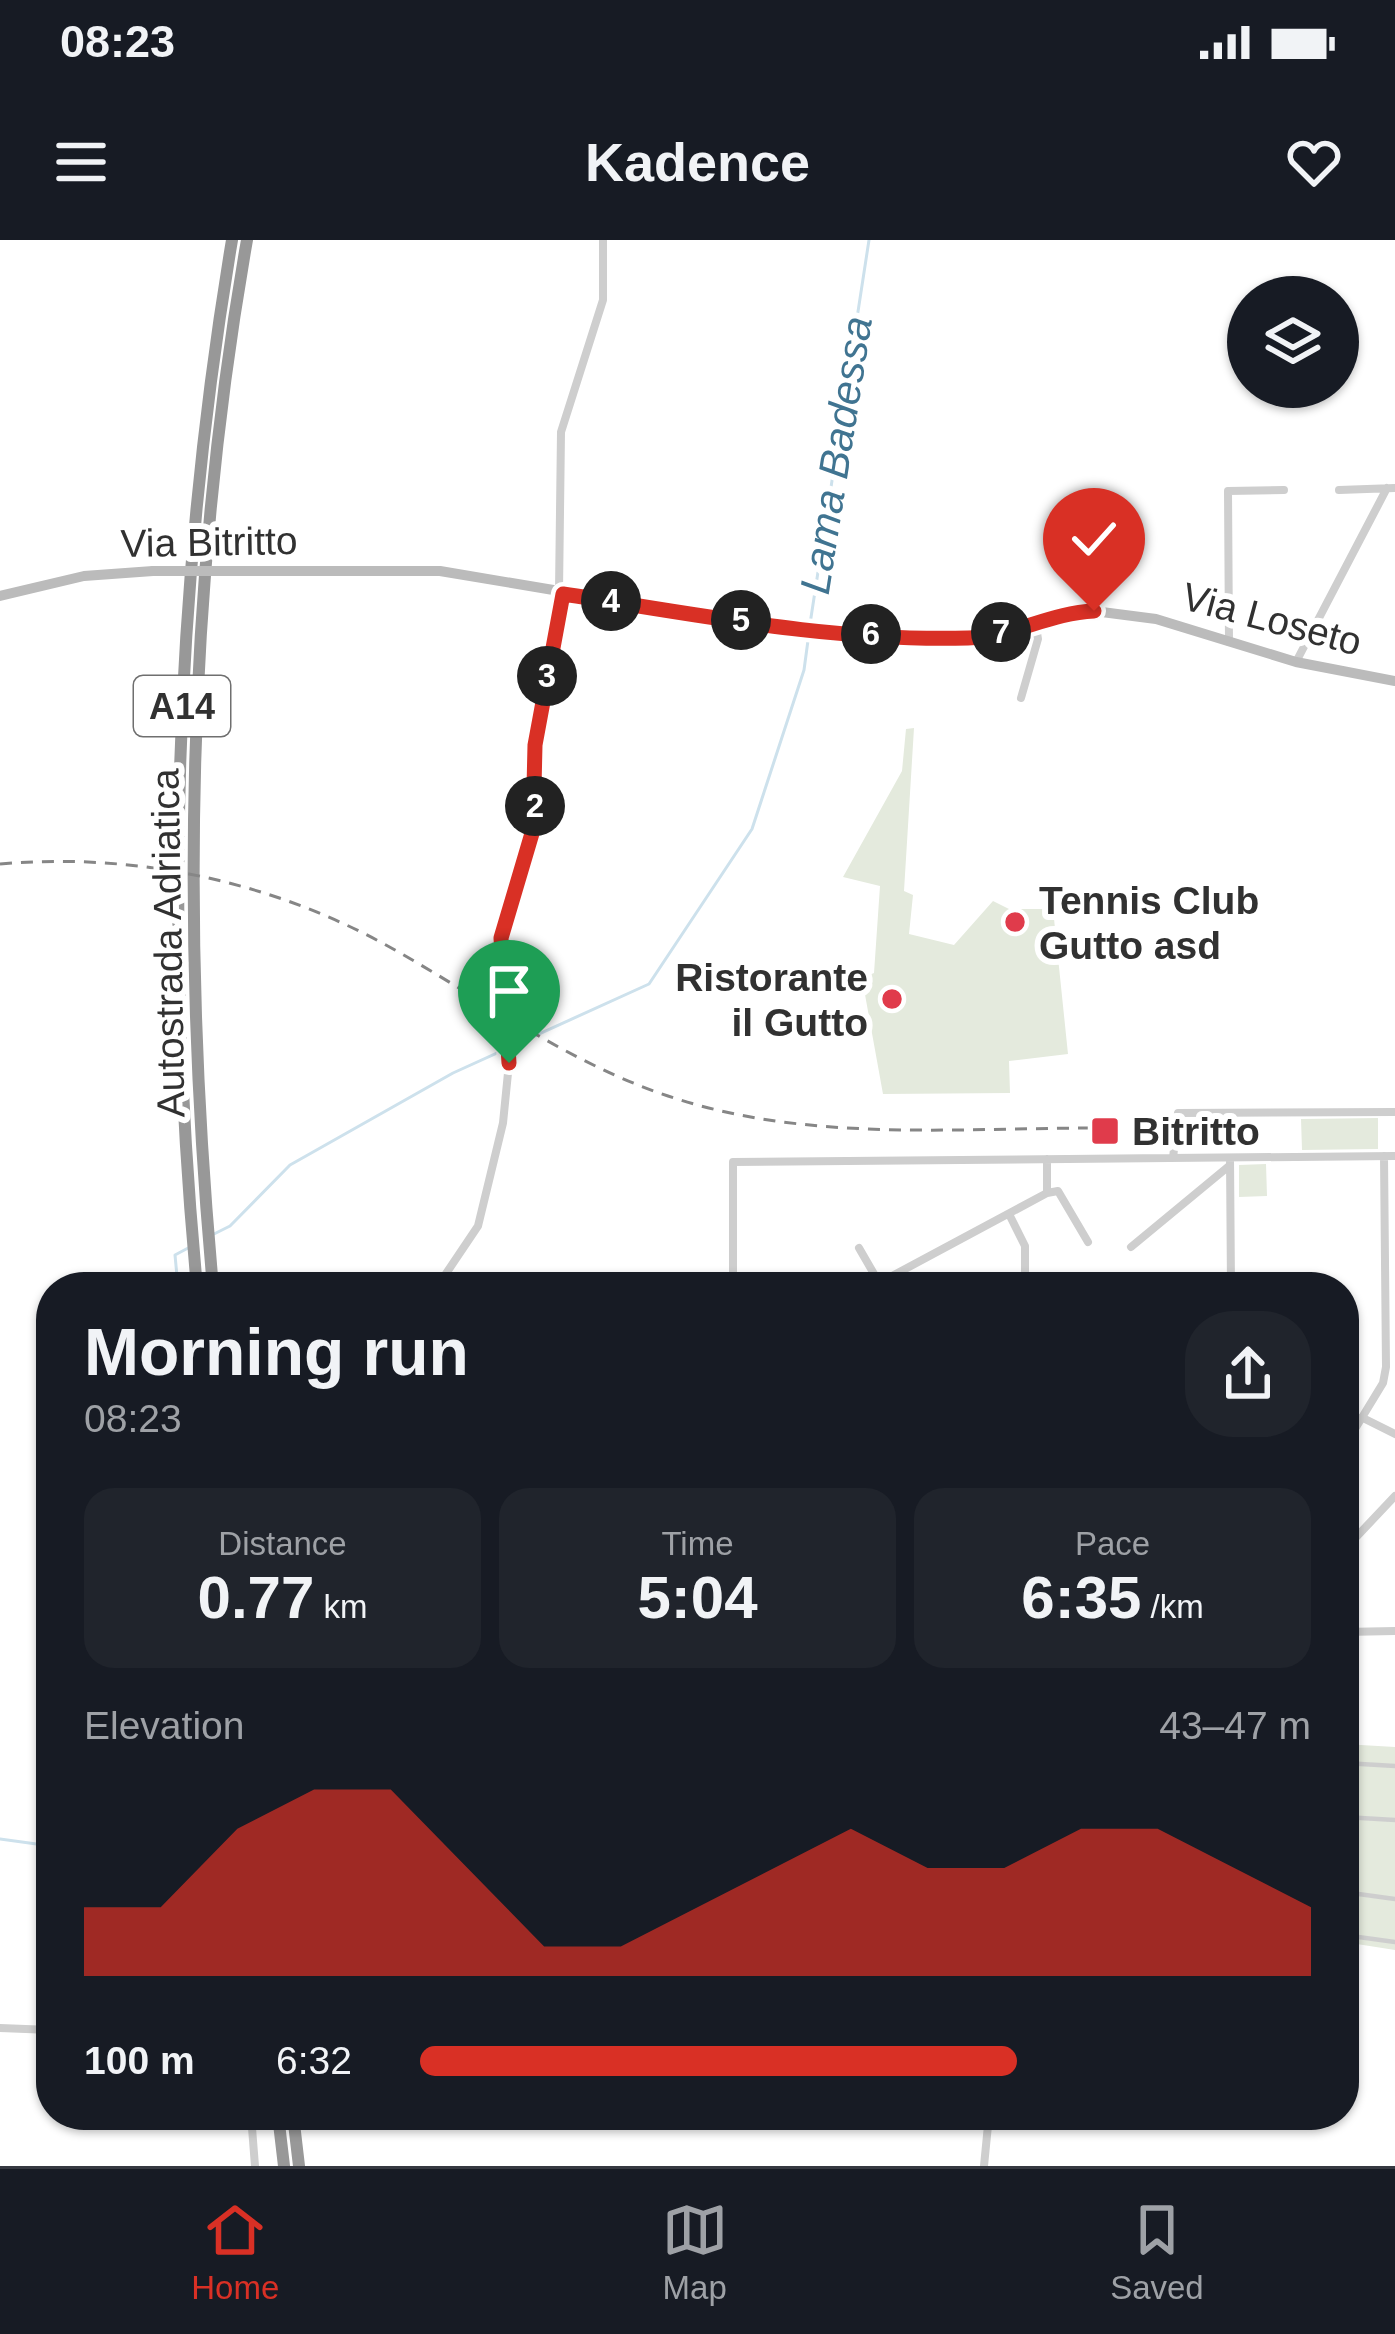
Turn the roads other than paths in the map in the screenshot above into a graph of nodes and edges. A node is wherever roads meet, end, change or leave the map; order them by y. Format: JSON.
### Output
{"nodes":[{"id":1,"x":232,"y":240,"type":"edge"},
{"id":2,"x":247,"y":240,"type":"edge"},
{"id":3,"x":603,"y":240,"type":"edge"},
{"id":4,"x":1391,"y":488,"type":"edge"},
{"id":5,"x":1284,"y":490,"type":"dead end"},
{"id":6,"x":1339,"y":490,"type":"dead end"},
{"id":7,"x":422,"y":569,"type":"joint"},
{"id":8,"x":561,"y":594,"type":"junction"},
{"id":9,"x":0,"y":596,"type":"edge"},
{"id":10,"x":1035,"y":620,"type":"junction"},
{"id":11,"x":1229,"y":644,"type":"junction"},
{"id":12,"x":1296,"y":662,"type":"junction"},
{"id":13,"x":1395,"y":681,"type":"edge"},
{"id":14,"x":1021,"y":698,"type":"dead end"},
{"id":15,"x":1395,"y":1112,"type":"edge"},
{"id":16,"x":1384,"y":1156,"type":"junction"},
{"id":17,"x":1395,"y":1156,"type":"edge"},
{"id":18,"x":1173,"y":1158,"type":"junction"},
{"id":19,"x":1047,"y":1159,"type":"junction"},
{"id":20,"x":1230,"y":1162,"type":"junction"},
{"id":21,"x":195,"y":1175,"type":"junction"},
{"id":22,"x":1047,"y":1193,"type":"junction"},
{"id":23,"x":1009,"y":1214,"type":"junction"},
{"id":24,"x":1390,"y":1218,"type":"edge"},
{"id":25,"x":1088,"y":1241,"type":"dead end"},
{"id":26,"x":1132,"y":1247,"type":"dead end"},
{"id":27,"x":859,"y":1248,"type":"dead end"},
{"id":28,"x":195,"y":1272,"type":"edge"},
{"id":29,"x":212,"y":1272,"type":"edge"},
{"id":30,"x":447,"y":1272,"type":"edge"},
{"id":31,"x":733,"y":1272,"type":"edge"},
{"id":32,"x":873,"y":1272,"type":"edge"},
{"id":33,"x":904,"y":1272,"type":"edge"},
{"id":34,"x":1025,"y":1272,"type":"edge"},
{"id":35,"x":1231,"y":1272,"type":"edge"},
{"id":36,"x":1391,"y":1349,"type":"edge"},
{"id":37,"x":1359,"y":1418,"type":"edge"},
{"id":38,"x":1363,"y":1418,"type":"junction"},
{"id":39,"x":1359,"y":1424,"type":"edge"},
{"id":40,"x":1395,"y":1434,"type":"edge"},
{"id":41,"x":1395,"y":1496,"type":"edge"},
{"id":42,"x":1359,"y":1534,"type":"edge"},
{"id":43,"x":1395,"y":1631,"type":"edge"},
{"id":44,"x":1359,"y":1632,"type":"edge"},
{"id":45,"x":1359,"y":1764,"type":"edge"},
{"id":46,"x":1395,"y":1766,"type":"edge"},
{"id":47,"x":1359,"y":1817,"type":"edge"},
{"id":48,"x":1395,"y":1820,"type":"edge"},
{"id":49,"x":1359,"y":1894,"type":"edge"},
{"id":50,"x":1395,"y":1899,"type":"edge"},
{"id":51,"x":1359,"y":1937,"type":"edge"},
{"id":52,"x":1395,"y":1942,"type":"edge"},
{"id":53,"x":0,"y":2028,"type":"edge"},
{"id":54,"x":36,"y":2029,"type":"edge"},
{"id":55,"x":252,"y":2130,"type":"edge"},
{"id":56,"x":280,"y":2130,"type":"edge"},
{"id":57,"x":295,"y":2130,"type":"edge"},
{"id":58,"x":988,"y":2130,"type":"edge"},
{"id":59,"x":256,"y":2166,"type":"edge"},
{"id":60,"x":284,"y":2166,"type":"edge"},
{"id":61,"x":299,"y":2166,"type":"edge"},
{"id":62,"x":985,"y":2166,"type":"edge"}],
"edges":[{"from":1,"to":21,"type":"highway","name":"Autostrada Adriatica","number":"A14"},
{"from":2,"to":21,"type":"highway","name":"Autostrada Adriatica","number":"A14"},
{"from":3,"to":8,"type":"street"},
{"from":4,"to":6,"type":"street"},
{"from":4,"to":12,"type":"street"},
{"from":5,"to":11,"type":"street"},
{"from":7,"to":8,"type":"main road","name":"Via Loseto"},
{"from":7,"to":9,"type":"main road","name":"Via Bitritto","bridge":true},
{"from":8,"to":10,"type":"main road","name":"Via Loseto"},
{"from":8,"to":30,"type":"street"},
{"from":10,"to":11,"type":"main road","name":"Via Loseto"},
{"from":10,"to":14,"type":"street"},
{"from":11,"to":12,"type":"main road","name":"Via Loseto"},
{"from":12,"to":13,"type":"main road","name":"Via Loseto"},
{"from":15,"to":18,"type":"street"},
{"from":16,"to":17,"type":"street"},
{"from":16,"to":20,"type":"street"},
{"from":16,"to":24,"type":"street"},
{"from":18,"to":19,"type":"street"},
{"from":18,"to":20,"type":"street"},
{"from":19,"to":22,"type":"street"},
{"from":19,"to":31,"type":"street"},
{"from":20,"to":26,"type":"street"},
{"from":20,"to":35,"type":"street"},
{"from":21,"to":28,"type":"highway","name":"Autostrada Adriatica","number":"A14"},
{"from":21,"to":29,"type":"highway","name":"Autostrada Adriatica","number":"A14"},
{"from":22,"to":23,"type":"street"},
{"from":22,"to":25,"type":"street"},
{"from":23,"to":33,"type":"street"},
{"from":23,"to":34,"type":"street"},
{"from":24,"to":36,"type":"street"},
{"from":27,"to":32,"type":"street"},
{"from":36,"to":38,"type":"street"},
{"from":37,"to":38,"type":"street"},
{"from":38,"to":39,"type":"street"},
{"from":38,"to":40,"type":"street"},
{"from":41,"to":42,"type":"street"},
{"from":43,"to":44,"type":"street"},
{"from":45,"to":46,"type":"street"},
{"from":47,"to":48,"type":"street"},
{"from":49,"to":50,"type":"street"},
{"from":51,"to":52,"type":"street"},
{"from":53,"to":54,"type":"street"},
{"from":55,"to":59,"type":"street"},
{"from":56,"to":60,"type":"highway"},
{"from":57,"to":61,"type":"highway"},
{"from":58,"to":62,"type":"street"}]}
